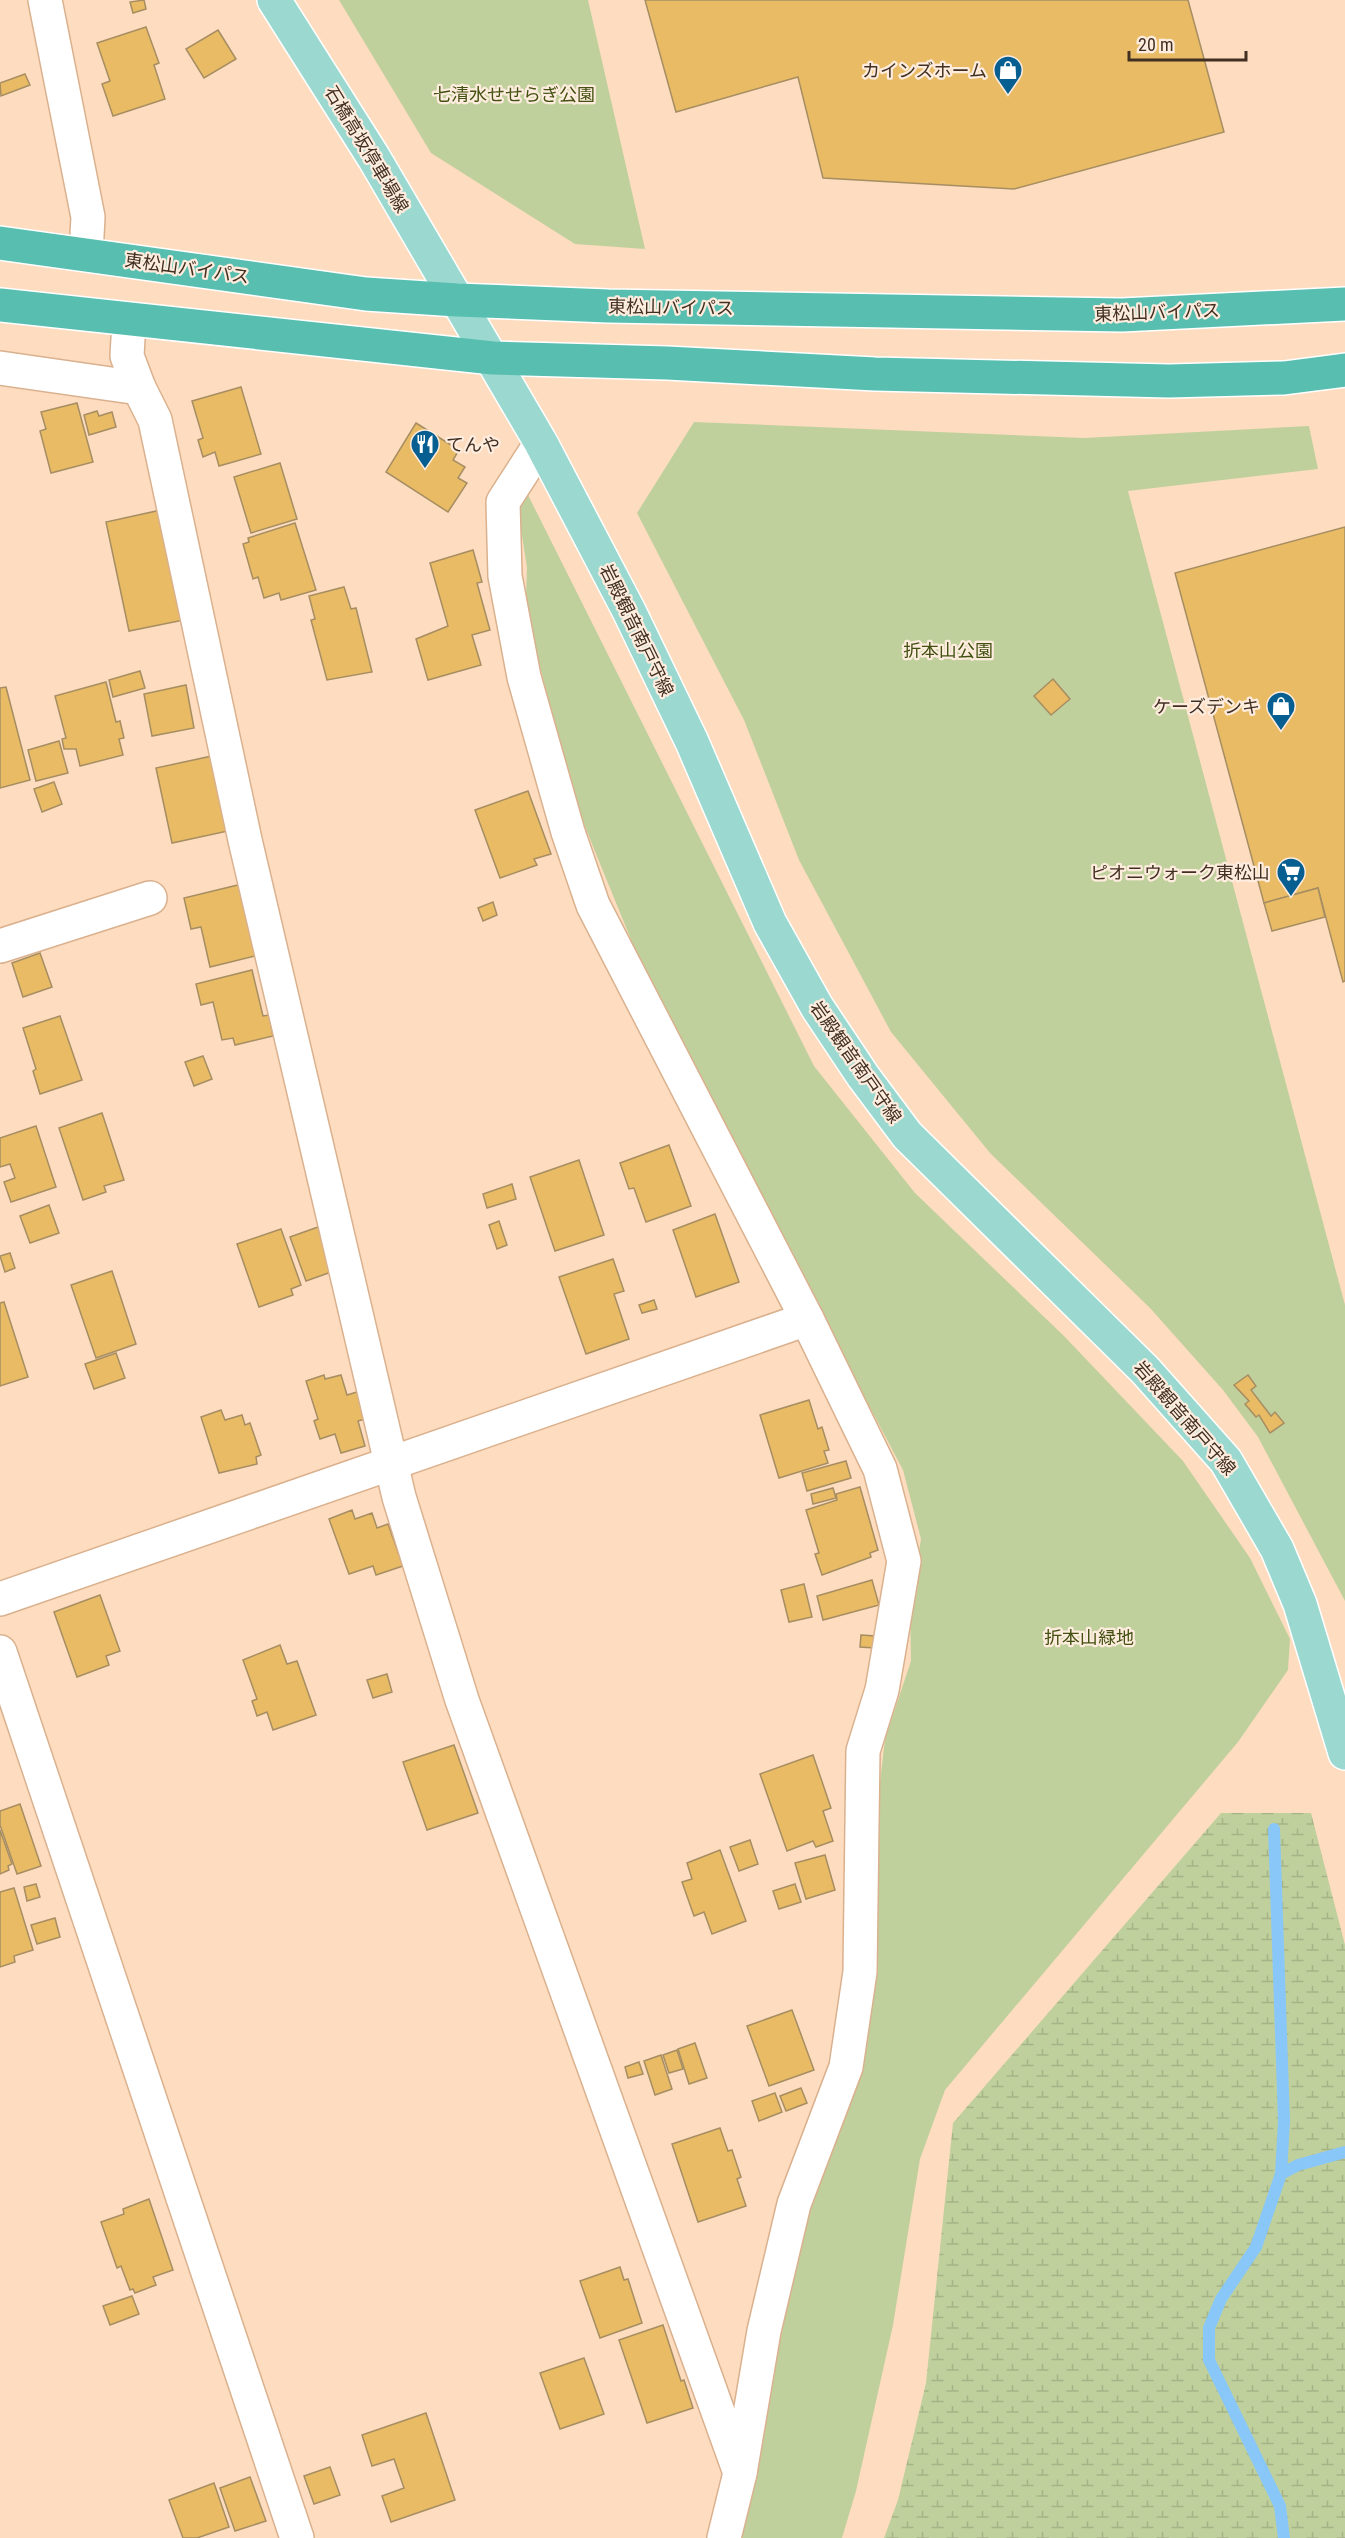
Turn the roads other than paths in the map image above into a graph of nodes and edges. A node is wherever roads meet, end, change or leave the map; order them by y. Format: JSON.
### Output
{"nodes":[{"id":1,"x":45,"y":0,"type":"edge"},
{"id":2,"x":274,"y":0,"type":"edge"},
{"id":3,"x":0,"y":243,"type":"edge"},
{"id":4,"x":86,"y":254,"type":"junction"},
{"id":5,"x":457,"y":300,"type":"junction"},
{"id":6,"x":1345,"y":304,"type":"edge"},
{"id":7,"x":0,"y":305,"type":"edge"},
{"id":8,"x":129,"y":321,"type":"junction"},
{"id":9,"x":493,"y":358,"type":"junction"},
{"id":10,"x":0,"y":368,"type":"edge"},
{"id":11,"x":1345,"y":370,"type":"edge"},
{"id":12,"x":139,"y":388,"type":"junction"},
{"id":13,"x":541,"y":443,"type":"junction"},
{"id":14,"x":150,"y":898,"type":"dead end"},
{"id":15,"x":0,"y":946,"type":"edge"},
{"id":16,"x":807,"y":1319,"type":"junction"},
{"id":17,"x":390,"y":1463,"type":"junction"},
{"id":18,"x":0,"y":1599,"type":"edge"},
{"id":19,"x":0,"y":1652,"type":"edge"},
{"id":20,"x":1345,"y":1753,"type":"edge"},
{"id":21,"x":740,"y":2473,"type":"junction"},
{"id":22,"x":297,"y":2538,"type":"edge"},
{"id":23,"x":724,"y":2538,"type":"edge"}],
"edges":[{"from":1,"to":4,"type":"street"},
{"from":2,"to":5,"type":"main road","name":"石橋高坂停車場線"},
{"from":3,"to":4,"type":"highway","name":"東松山バイパス"},
{"from":4,"to":5,"type":"highway","name":"東松山バイパス"},
{"from":5,"to":6,"type":"highway","name":"東松山バイパス"},
{"from":5,"to":9,"type":"main road","name":"岩殿観音南戸守線"},
{"from":7,"to":8,"type":"highway"},
{"from":8,"to":9,"type":"highway"},
{"from":8,"to":12,"type":"street"},
{"from":9,"to":11,"type":"highway"},
{"from":9,"to":13,"type":"main road","name":"岩殿観音南戸守線"},
{"from":10,"to":12,"type":"street"},
{"from":12,"to":17,"type":"street"},
{"from":13,"to":16,"type":"street"},
{"from":13,"to":20,"type":"main road","name":"岩殿観音南戸守線"},
{"from":14,"to":15,"type":"street"},
{"from":16,"to":17,"type":"street"},
{"from":16,"to":21,"type":"street"},
{"from":17,"to":18,"type":"street"},
{"from":17,"to":21,"type":"street"},
{"from":19,"to":22,"type":"street"},
{"from":21,"to":23,"type":"street"}]}
